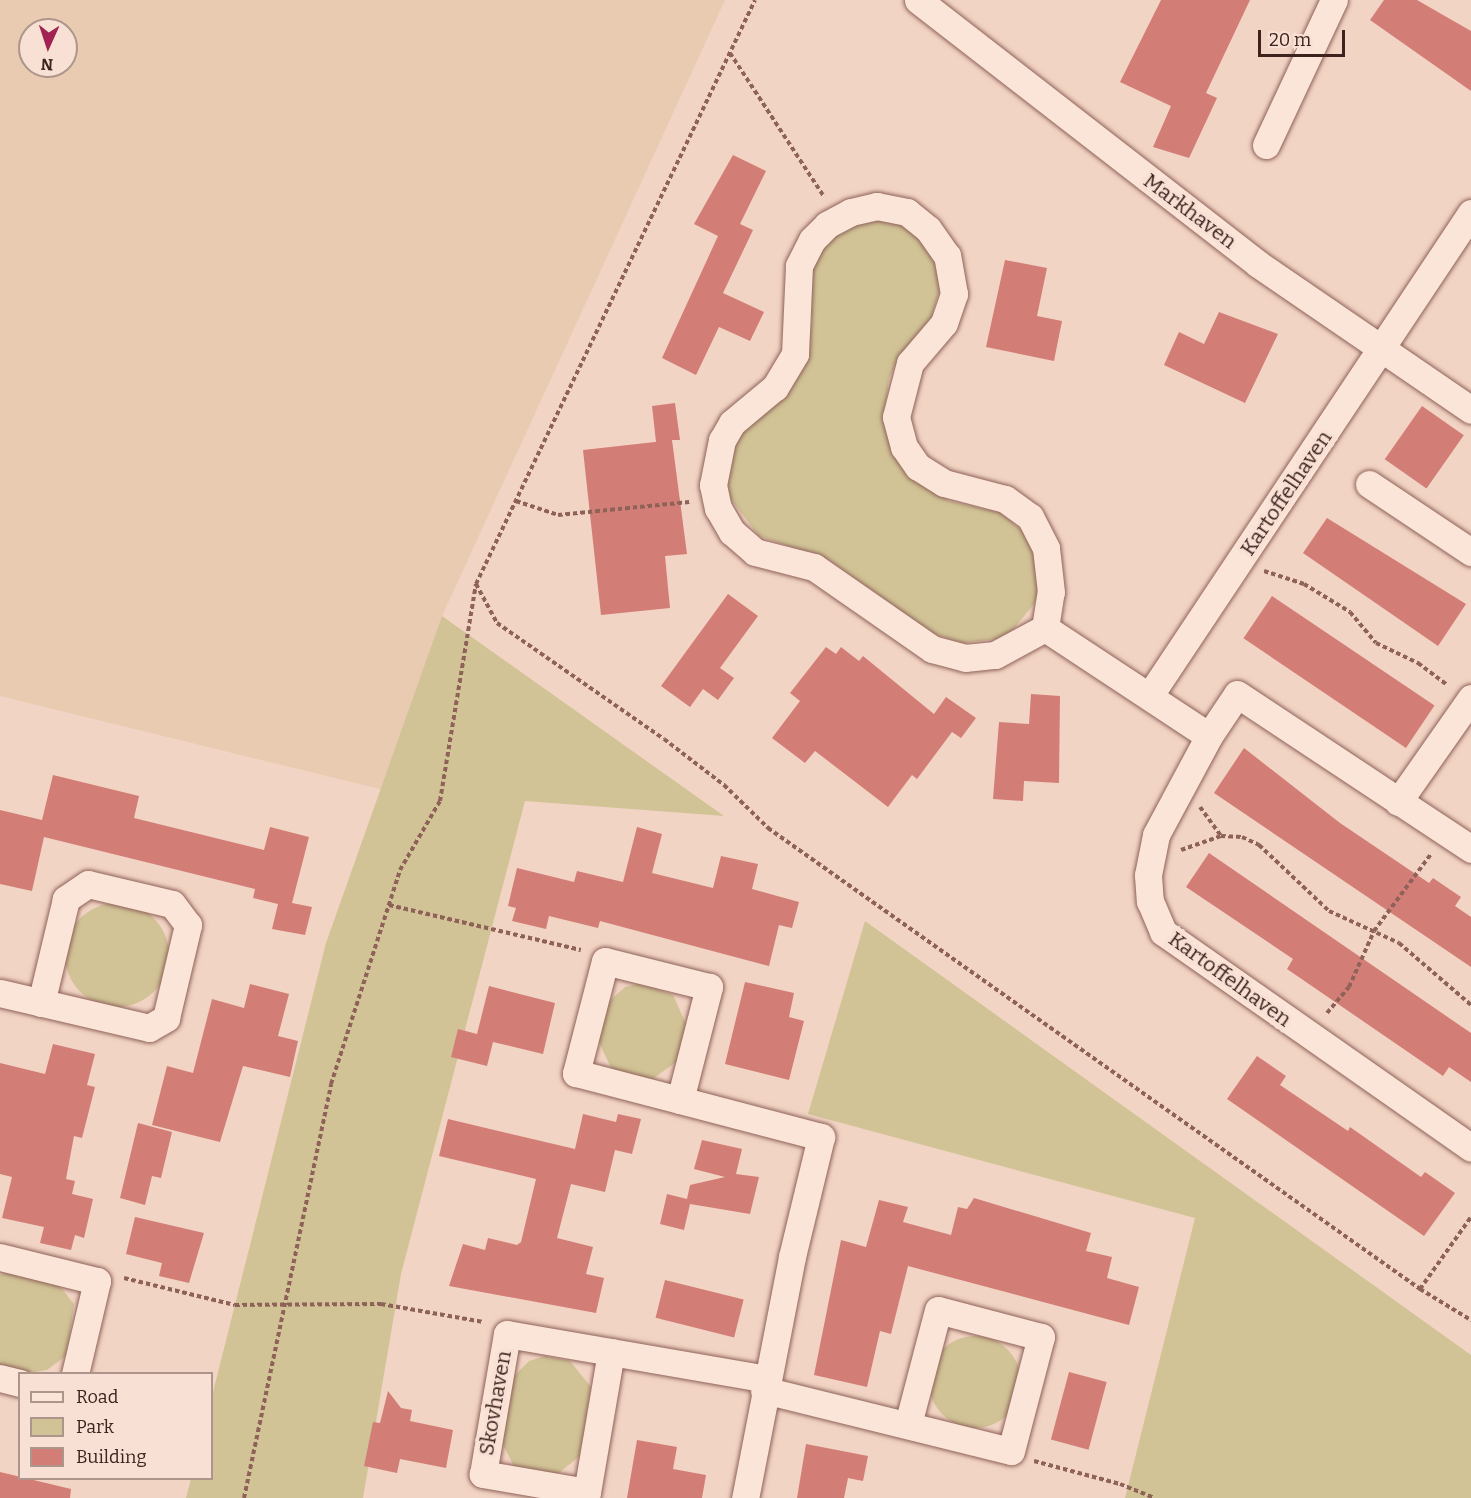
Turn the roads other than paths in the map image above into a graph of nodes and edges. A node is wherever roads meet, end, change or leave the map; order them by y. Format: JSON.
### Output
{"nodes":[{"id":1,"x":918,"y":0,"type":"edge"},
{"id":2,"x":1334,"y":0,"type":"edge"},
{"id":3,"x":1266,"y":145,"type":"dead end"},
{"id":4,"x":1471,"y":213,"type":"edge"},
{"id":5,"x":1383,"y":350,"type":"junction"},
{"id":6,"x":1471,"y":410,"type":"edge"},
{"id":7,"x":1369,"y":484,"type":"dead end"},
{"id":8,"x":1471,"y":552,"type":"edge"},
{"id":9,"x":1045,"y":628,"type":"junction"},
{"id":10,"x":1150,"y":695,"type":"junction"},
{"id":11,"x":1468,"y":702,"type":"edge"},
{"id":12,"x":1209,"y":736,"type":"junction"},
{"id":13,"x":1398,"y":802,"type":"junction"},
{"id":14,"x":1471,"y":849,"type":"edge"},
{"id":15,"x":0,"y":993,"type":"edge"},
{"id":16,"x":41,"y":1003,"type":"junction"},
{"id":17,"x":680,"y":1101,"type":"junction"},
{"id":18,"x":1471,"y":1148,"type":"edge"},
{"id":19,"x":0,"y":1257,"type":"edge"},
{"id":20,"x":611,"y":1352,"type":"junction"},
{"id":21,"x":75,"y":1372,"type":"edge"},
{"id":22,"x":0,"y":1378,"type":"edge"},
{"id":23,"x":18,"y":1382,"type":"edge"},
{"id":24,"x":766,"y":1384,"type":"junction"},
{"id":25,"x":908,"y":1424,"type":"junction"},
{"id":26,"x":745,"y":1498,"type":"edge"}],
"edges":[{"from":1,"to":5,"type":"street","name":"Markhaven"},
{"from":2,"to":3,"type":"street"},
{"from":4,"to":5,"type":"street","name":"Kartoffelhaven"},
{"from":5,"to":6,"type":"street","name":"Markhaven"},
{"from":5,"to":10,"type":"street","name":"Kartoffelhaven"},
{"from":7,"to":8,"type":"street"},
{"from":9,"to":9,"type":"street"},
{"from":9,"to":10,"type":"street"},
{"from":10,"to":12,"type":"street"},
{"from":11,"to":13,"type":"street"},
{"from":12,"to":13,"type":"street","name":"Kartoffelhaven"},
{"from":12,"to":18,"type":"street","name":"Kartoffelhaven"},
{"from":13,"to":14,"type":"street","name":"Kartoffelhaven"},
{"from":15,"to":16,"type":"street"},
{"from":16,"to":16,"type":"street"},
{"from":17,"to":17,"type":"street"},
{"from":17,"to":24,"type":"street"},
{"from":19,"to":21,"type":"street"},
{"from":20,"to":20,"type":"street","name":"Skovhaven"},
{"from":20,"to":24,"type":"street","name":"Skovhaven"},
{"from":22,"to":23,"type":"street"},
{"from":24,"to":25,"type":"street","name":"Skovhaven"},
{"from":24,"to":26,"type":"street"},
{"from":25,"to":25,"type":"street","name":"Skovhaven"}]}
